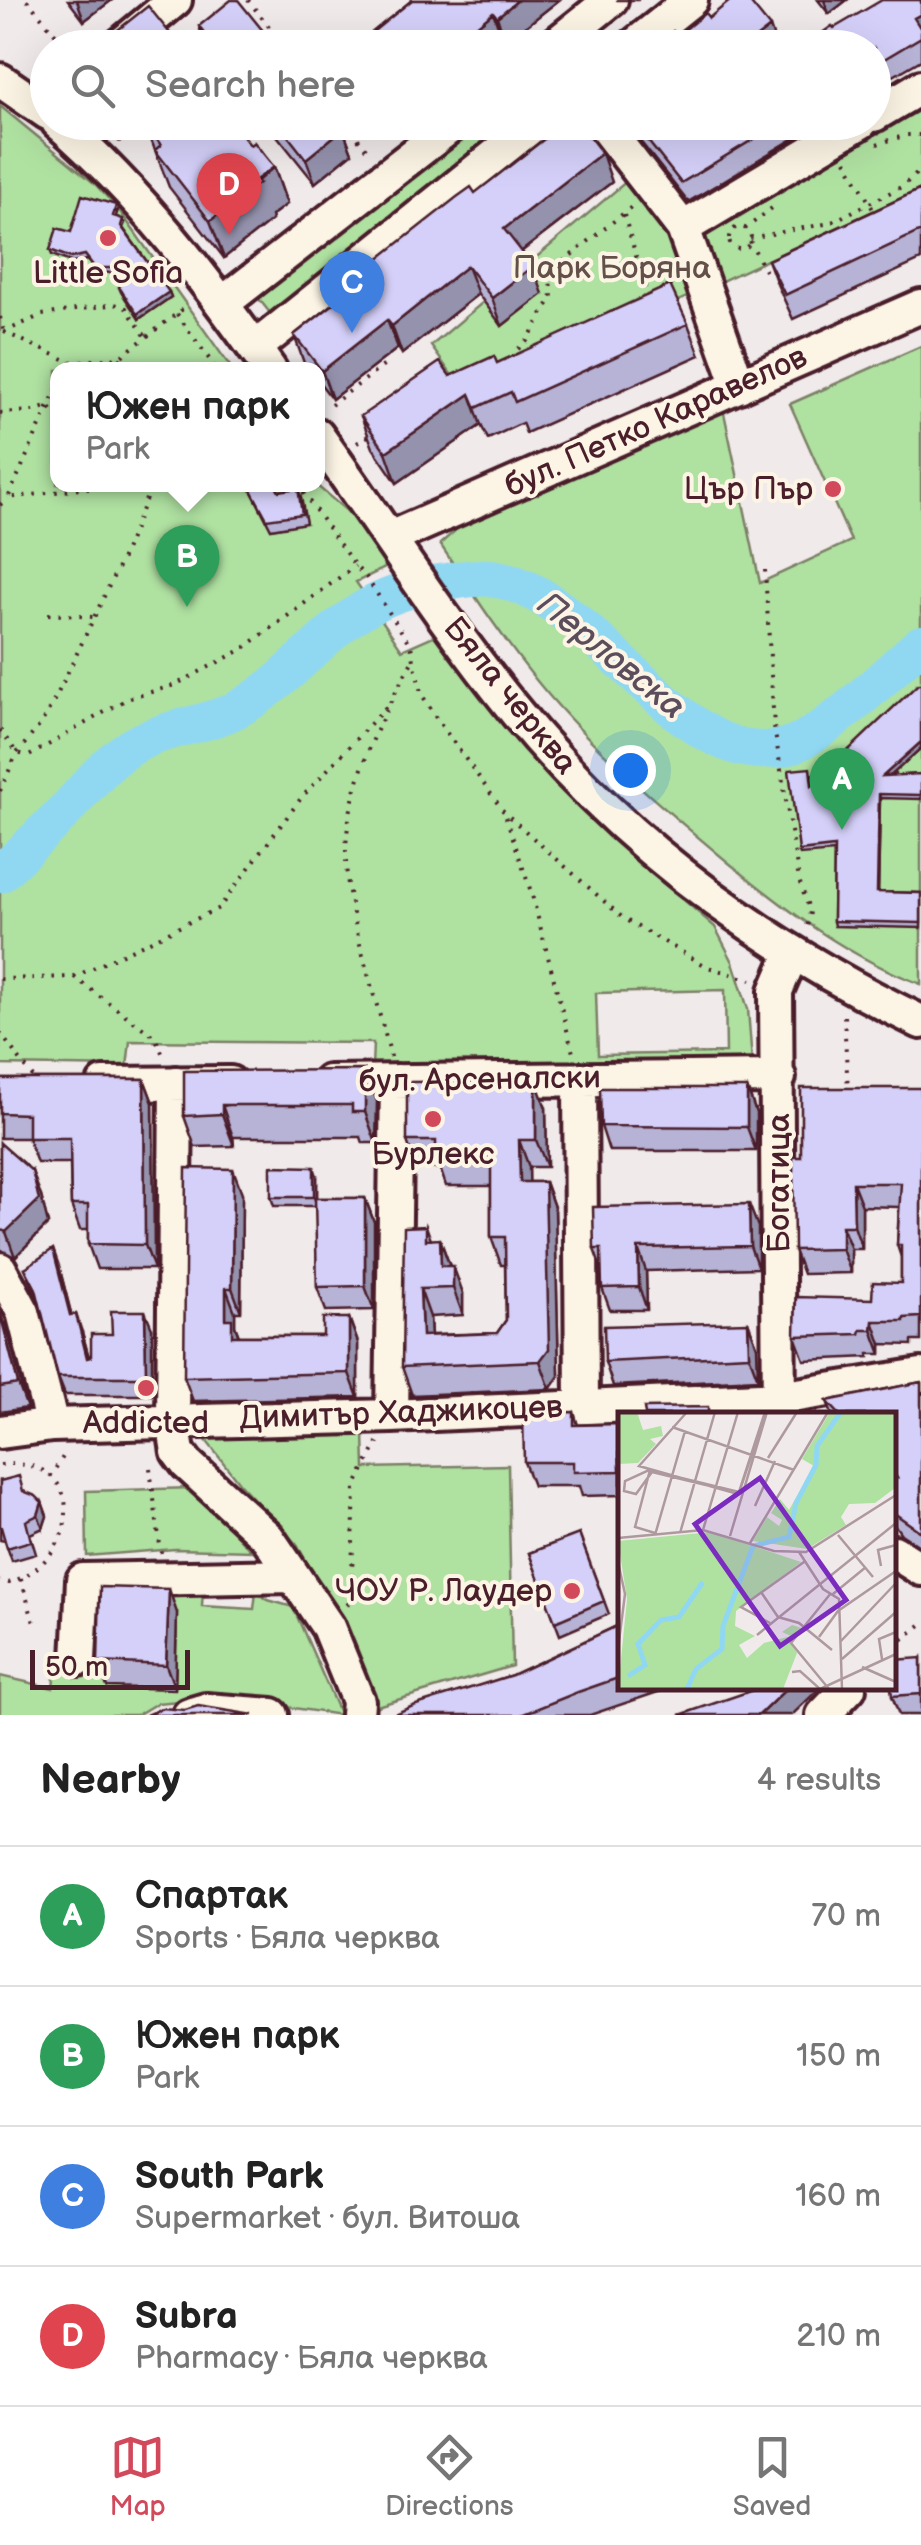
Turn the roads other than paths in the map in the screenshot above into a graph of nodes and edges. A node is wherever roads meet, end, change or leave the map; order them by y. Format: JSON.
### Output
{"nodes":[{"id":1,"x":175,"y":0,"type":"edge"},
{"id":2,"x":690,"y":0,"type":"edge"},
{"id":3,"x":607,"y":1,"type":"edge"},
{"id":4,"x":139,"y":30,"type":"edge"},
{"id":5,"x":572,"y":30,"type":"edge"},
{"id":6,"x":653,"y":30,"type":"edge"},
{"id":7,"x":0,"y":80,"type":"edge"},
{"id":8,"x":921,"y":87,"type":"edge"},
{"id":9,"x":30,"y":100,"type":"edge"},
{"id":10,"x":891,"y":105,"type":"edge"},
{"id":11,"x":78,"y":140,"type":"edge"},
{"id":12,"x":431,"y":140,"type":"edge"},
{"id":13,"x":516,"y":140,"type":"edge"},
{"id":14,"x":616,"y":140,"type":"edge"},
{"id":15,"x":831,"y":140,"type":"edge"},
{"id":16,"x":683,"y":228,"type":"junction"},
{"id":17,"x":206,"y":303,"type":"junction"},
{"id":18,"x":921,"y":306,"type":"edge"},
{"id":19,"x":262,"y":359,"type":"edge"},
{"id":20,"x":739,"y":386,"type":"junction"},
{"id":21,"x":325,"y":446,"type":"edge"},
{"id":22,"x":398,"y":549,"type":"junction"},
{"id":23,"x":799,"y":943,"type":"junction"},
{"id":24,"x":921,"y":1022,"type":"edge"},
{"id":25,"x":779,"y":1077,"type":"junction"},
{"id":26,"x":580,"y":1079,"type":"junction"},
{"id":27,"x":397,"y":1081,"type":"junction"},
{"id":28,"x":252,"y":1082,"type":"edge"},
{"id":29,"x":291,"y":1082,"type":"edge"},
{"id":30,"x":176,"y":1083,"type":"junction"},
{"id":31,"x":38,"y":1085,"type":"edge"},
{"id":32,"x":0,"y":1269,"type":"edge"},
{"id":33,"x":921,"y":1375,"type":"edge"},
{"id":34,"x":582,"y":1405,"type":"junction"},
{"id":35,"x":779,"y":1406,"type":"edge"},
{"id":36,"x":392,"y":1416,"type":"junction"},
{"id":37,"x":173,"y":1422,"type":"junction"},
{"id":38,"x":52,"y":1426,"type":"junction"},
{"id":39,"x":0,"y":1432,"type":"edge"},
{"id":40,"x":896,"y":1553,"type":"edge"},
{"id":41,"x":921,"y":1569,"type":"edge"},
{"id":42,"x":293,"y":1576,"type":"junction"},
{"id":43,"x":79,"y":1660,"type":"dead end"},
{"id":44,"x":847,"y":1690,"type":"edge"},
{"id":45,"x":189,"y":1715,"type":"edge"},
{"id":46,"x":272,"y":1715,"type":"edge"},
{"id":47,"x":357,"y":1715,"type":"edge"},
{"id":48,"x":822,"y":1715,"type":"edge"}],
"edges":[{"from":1,"to":4,"type":"street"},
{"from":2,"to":6,"type":"street"},
{"from":3,"to":5,"type":"street"},
{"from":7,"to":9,"type":"street"},
{"from":8,"to":10,"type":"street"},
{"from":11,"to":17,"type":"street"},
{"from":12,"to":17,"type":"street"},
{"from":13,"to":19,"type":"street"},
{"from":14,"to":16,"type":"street"},
{"from":15,"to":16,"type":"street"},
{"from":16,"to":20,"type":"street"},
{"from":17,"to":19,"type":"street"},
{"from":18,"to":20,"type":"street","name":"бул. Петко Каравелов"},
{"from":20,"to":22,"type":"street","name":"бул. Петко Каравелов"},
{"from":21,"to":22,"type":"street","name":"Бяла черква"},
{"from":22,"to":23,"type":"street","name":"Бяла черква"},
{"from":23,"to":24,"type":"street"},
{"from":23,"to":25,"type":"street","name":"Богатица"},
{"from":25,"to":26,"type":"street","name":"бул. Арсеналски"},
{"from":25,"to":35,"type":"street","name":"Богатица"},
{"from":26,"to":27,"type":"street","name":"бул. Арсеналски"},
{"from":26,"to":34,"type":"street"},
{"from":27,"to":29,"type":"street","name":"бул. Арсеналски"},
{"from":27,"to":36,"type":"street"},
{"from":28,"to":30,"type":"street"},
{"from":30,"to":31,"type":"street"},
{"from":30,"to":37,"type":"street"},
{"from":32,"to":38,"type":"street"},
{"from":33,"to":35,"type":"street","name":"Димитър Хаджикоцев"},
{"from":34,"to":35,"type":"street","name":"Димитър Хаджикоцев"},
{"from":34,"to":36,"type":"street","name":"Димитър Хаджикоцев"},
{"from":36,"to":37,"type":"street","name":"Димитър Хаджикоцев"},
{"from":37,"to":38,"type":"street","name":"Димитър Хаджикоцев"},
{"from":37,"to":42,"type":"street"},
{"from":38,"to":39,"type":"street","name":"Димитър Хаджикоцев"},
{"from":40,"to":41,"type":"street"},
{"from":42,"to":43,"type":"street"},
{"from":42,"to":47,"type":"street"},
{"from":44,"to":48,"type":"street"},
{"from":45,"to":46,"type":"street"}]}
